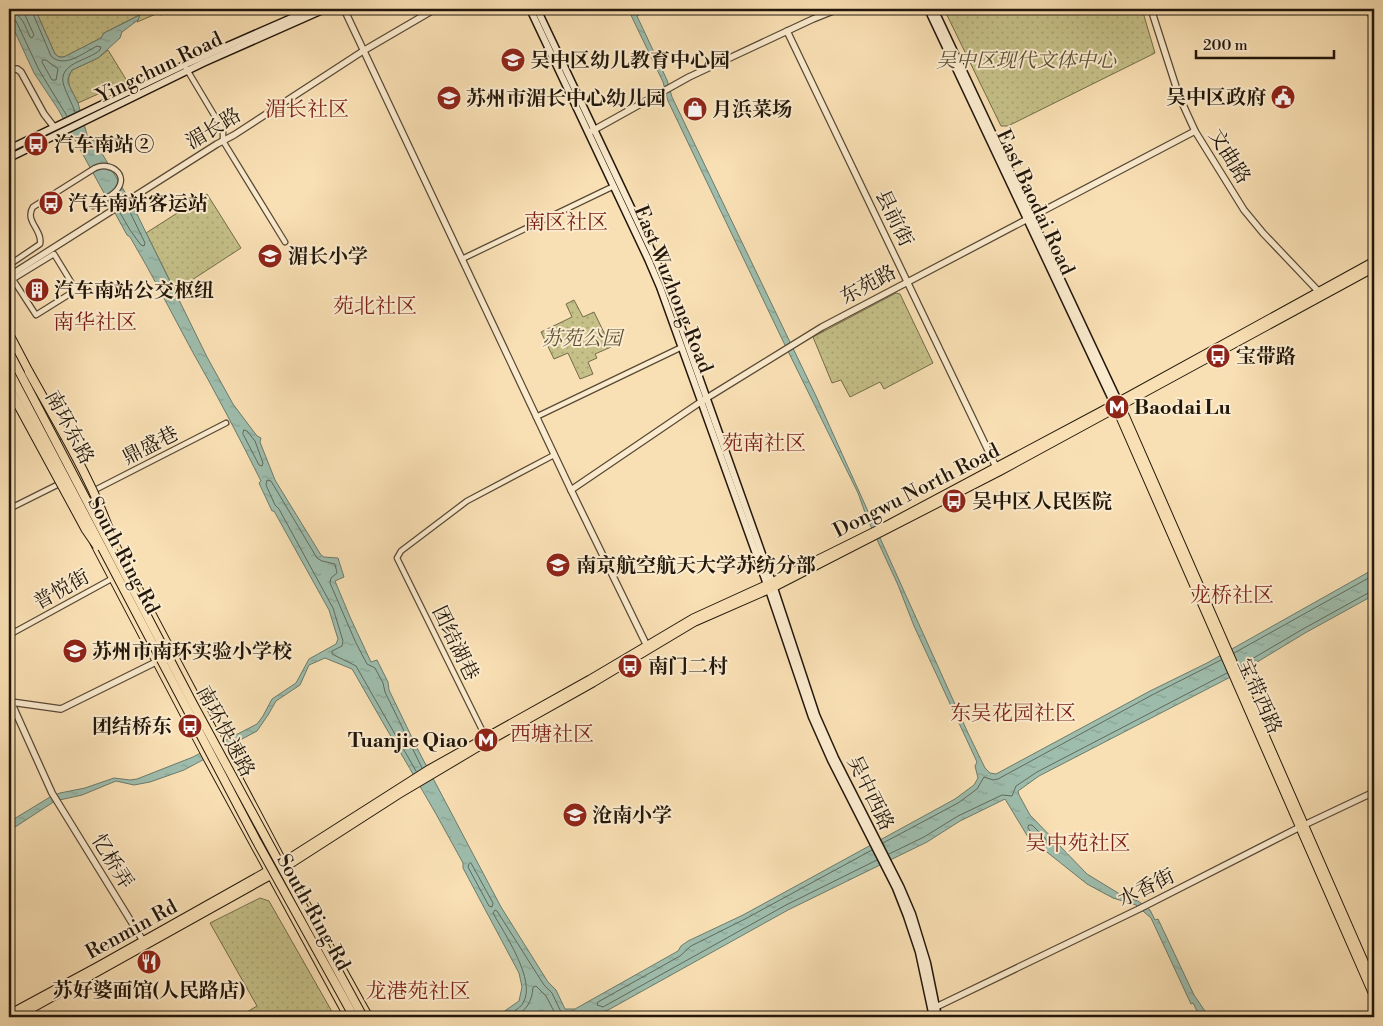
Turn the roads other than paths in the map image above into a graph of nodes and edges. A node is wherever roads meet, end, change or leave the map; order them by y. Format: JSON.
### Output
{"nodes":[{"id":1,"x":312,"y":9,"type":"edge"},
{"id":2,"x":325,"y":9,"type":"edge"},
{"id":3,"x":344,"y":9,"type":"edge"},
{"id":4,"x":435,"y":9,"type":"edge"},
{"id":5,"x":530,"y":9,"type":"edge"},
{"id":6,"x":537,"y":9,"type":"edge"},
{"id":7,"x":838,"y":9,"type":"edge"},
{"id":8,"x":928,"y":9,"type":"edge"},
{"id":9,"x":934,"y":9,"type":"edge"},
{"id":10,"x":1150,"y":9,"type":"edge"},
{"id":11,"x":1370,"y":9,"type":"edge"},
{"id":12,"x":1374,"y":21,"type":"edge"},
{"id":13,"x":787,"y":31,"type":"junction"},
{"id":14,"x":363,"y":52,"type":"junction"},
{"id":15,"x":184,"y":64,"type":"junction"},
{"id":16,"x":9,"y":70,"type":"edge"},
{"id":17,"x":188,"y":72,"type":"junction"},
{"id":18,"x":84,"y":117,"type":"junction"},
{"id":19,"x":64,"y":126,"type":"junction"},
{"id":20,"x":54,"y":127,"type":"junction"},
{"id":21,"x":591,"y":131,"type":"junction"},
{"id":22,"x":1195,"y":131,"type":"junction"},
{"id":23,"x":223,"y":141,"type":"junction"},
{"id":24,"x":9,"y":149,"type":"edge"},
{"id":25,"x":9,"y":158,"type":"edge"},
{"id":26,"x":614,"y":186,"type":"junction"},
{"id":27,"x":93,"y":206,"type":"dead end"},
{"id":28,"x":1028,"y":217,"type":"junction"},
{"id":29,"x":285,"y":242,"type":"dead end"},
{"id":30,"x":462,"y":259,"type":"junction"},
{"id":31,"x":1374,"y":261,"type":"edge"},
{"id":32,"x":9,"y":265,"type":"edge"},
{"id":33,"x":1374,"y":268,"type":"edge"},
{"id":34,"x":11,"y":277,"type":"edge"},
{"id":35,"x":908,"y":282,"type":"junction"},
{"id":36,"x":1321,"y":294,"type":"junction"},
{"id":37,"x":9,"y":330,"type":"edge"},
{"id":38,"x":9,"y":334,"type":"edge"},
{"id":39,"x":9,"y":346,"type":"edge"},
{"id":40,"x":682,"y":347,"type":"junction"},
{"id":41,"x":9,"y":352,"type":"edge"},
{"id":42,"x":18,"y":364,"type":"junction"},
{"id":43,"x":9,"y":370,"type":"edge"},
{"id":44,"x":9,"y":381,"type":"edge"},
{"id":45,"x":9,"y":388,"type":"edge"},
{"id":46,"x":705,"y":400,"type":"junction"},
{"id":47,"x":1117,"y":404,"type":"junction"},
{"id":48,"x":536,"y":417,"type":"junction"},
{"id":49,"x":226,"y":423,"type":"dead end"},
{"id":50,"x":59,"y":440,"type":"junction"},
{"id":51,"x":554,"y":455,"type":"junction"},
{"id":52,"x":998,"y":470,"type":"junction"},
{"id":53,"x":78,"y":474,"type":"junction"},
{"id":54,"x":62,"y":483,"type":"junction"},
{"id":55,"x":571,"y":490,"type":"junction"},
{"id":56,"x":88,"y":494,"type":"junction"},
{"id":57,"x":9,"y":509,"type":"edge"},
{"id":58,"x":125,"y":568,"type":"junction"},
{"id":59,"x":114,"y":574,"type":"junction"},
{"id":60,"x":770,"y":586,"type":"junction"},
{"id":61,"x":9,"y":636,"type":"edge"},
{"id":62,"x":648,"y":648,"type":"junction"},
{"id":63,"x":173,"y":653,"type":"junction"},
{"id":64,"x":156,"y":661,"type":"junction"},
{"id":65,"x":9,"y":691,"type":"edge"},
{"id":66,"x":10,"y":703,"type":"edge"},
{"id":67,"x":487,"y":739,"type":"junction"},
{"id":68,"x":1374,"y":792,"type":"edge"},
{"id":69,"x":1303,"y":826,"type":"junction"},
{"id":70,"x":285,"y":865,"type":"junction"},
{"id":71,"x":269,"y":873,"type":"junction"},
{"id":72,"x":144,"y":943,"type":"junction"},
{"id":73,"x":1374,"y":984,"type":"edge"},
{"id":74,"x":1374,"y":997,"type":"edge"},
{"id":75,"x":933,"y":1008,"type":"junction"},
{"id":76,"x":9,"y":1014,"type":"edge"},
{"id":77,"x":17,"y":1017,"type":"edge"},
{"id":78,"x":348,"y":1017,"type":"edge"},
{"id":79,"x":354,"y":1017,"type":"edge"},
{"id":80,"x":363,"y":1017,"type":"edge"},
{"id":81,"x":369,"y":1017,"type":"edge"},
{"id":82,"x":933,"y":1017,"type":"edge"},
{"id":83,"x":938,"y":1017,"type":"edge"}],
"edges":[{"from":1,"to":15,"type":"main road","name":"Yingchun Road"},
{"from":2,"to":17,"type":"main road","name":"Yingchun Road"},
{"from":3,"to":14,"type":"street"},
{"from":4,"to":14,"type":"street","name":"湄长路"},
{"from":5,"to":21,"type":"main road","name":"East Wuzhong Road"},
{"from":6,"to":21,"type":"main road","name":"East Wuzhong Road"},
{"from":7,"to":13,"type":"street"},
{"from":8,"to":28,"type":"main road","name":"East Baodai Road"},
{"from":9,"to":28,"type":"main road","name":"East Baodai Road"},
{"from":10,"to":22,"type":"street","name":"文曲路"},
{"from":11,"to":12,"type":"main road"},
{"from":13,"to":21,"type":"street"},
{"from":13,"to":35,"type":"street","name":"县前街"},
{"from":14,"to":23,"type":"street","name":"湄长路"},
{"from":14,"to":30,"type":"street"},
{"from":15,"to":17,"type":"street"},
{"from":15,"to":18,"type":"main road","name":"Yingchun Road"},
{"from":16,"to":20,"type":"street"},
{"from":17,"to":18,"type":"main road","name":"Yingchun Road"},
{"from":17,"to":23,"type":"street"},
{"from":18,"to":19,"type":"main road","name":"Yingchun Road"},
{"from":19,"to":20,"type":"main road","name":"Yingchun Road"},
{"from":19,"to":25,"type":"main road","name":"Yingchun Road"},
{"from":20,"to":24,"type":"main road","name":"Yingchun Road"},
{"from":21,"to":26,"type":"main road","name":"East Wuzhong Road"},
{"from":21,"to":46,"type":"main road","name":"East Wuzhong Road"},
{"from":22,"to":28,"type":"street","name":"东苑路"},
{"from":22,"to":36,"type":"street","name":"文曲路"},
{"from":23,"to":29,"type":"street"},
{"from":23,"to":34,"type":"street","name":"湄长路"},
{"from":26,"to":30,"type":"street"},
{"from":26,"to":40,"type":"main road","name":"East Wuzhong Road"},
{"from":27,"to":32,"type":"street"},
{"from":28,"to":35,"type":"street","name":"东苑路"},
{"from":28,"to":47,"type":"main road","name":"East Baodai Road"},
{"from":30,"to":48,"type":"street"},
{"from":31,"to":36,"type":"main road","name":"Dongwu North Road"},
{"from":33,"to":36,"type":"main road","name":"Dongwu North Road"},
{"from":34,"to":34,"type":"street"},
{"from":35,"to":46,"type":"street","name":"东苑路"},
{"from":35,"to":52,"type":"street","name":"县前街"},
{"from":36,"to":47,"type":"main road","name":"Dongwu North Road"},
{"from":37,"to":50,"type":"main road"},
{"from":38,"to":58,"type":"highway","bridge":true},
{"from":39,"to":42,"type":"main road","name":"南环东路"},
{"from":40,"to":46,"type":"main road","name":"East Wuzhong Road"},
{"from":40,"to":48,"type":"street"},
{"from":41,"to":58,"type":"highway","name":"南环快速路","bridge":true},
{"from":42,"to":43,"type":"street"},
{"from":42,"to":50,"type":"main road","name":"南环东路"},
{"from":43,"to":59,"type":"highway","name":"South Ring Rd","bridge":true},
{"from":44,"to":54,"type":"main road","name":"南环东路"},
{"from":45,"to":59,"type":"highway","bridge":true},
{"from":46,"to":55,"type":"street","name":"东苑路"},
{"from":46,"to":60,"type":"main road","name":"East Wuzhong Road"},
{"from":47,"to":52,"type":"main road","name":"Dongwu North Road"},
{"from":47,"to":69,"type":"main road","name":"宝带西路"},
{"from":48,"to":51,"type":"street"},
{"from":49,"to":56,"type":"street","name":"鼎盛巷"},
{"from":50,"to":53,"type":"main road","name":"南环东路"},
{"from":51,"to":55,"type":"street"},
{"from":51,"to":67,"type":"street","name":"团结湖巷"},
{"from":52,"to":60,"type":"main road","name":"Dongwu North Road"},
{"from":53,"to":54,"type":"street"},
{"from":53,"to":56,"type":"main road","name":"南环东路"},
{"from":54,"to":57,"type":"street"},
{"from":54,"to":59,"type":"main road","name":"南环东路"},
{"from":55,"to":62,"type":"street"},
{"from":56,"to":58,"type":"main road","name":"南环东路"},
{"from":58,"to":59,"type":"street","name":"普悦街"},
{"from":58,"to":63,"type":"main road","name":"南环东路"},
{"from":58,"to":80,"type":"highway","name":"南环快速路","bridge":true},
{"from":59,"to":61,"type":"street","name":"普悦街"},
{"from":59,"to":64,"type":"main road","name":"南环东路"},
{"from":59,"to":79,"type":"highway","name":"South Ring Rd","bridge":true},
{"from":60,"to":62,"type":"main road","name":"Dongwu North Road"},
{"from":60,"to":75,"type":"main road","name":"吴中西路"},
{"from":62,"to":67,"type":"main road","name":"Dongwu North Road"},
{"from":63,"to":64,"type":"street"},
{"from":63,"to":70,"type":"main road","name":"南环东路"},
{"from":64,"to":66,"type":"street"},
{"from":64,"to":71,"type":"main road","name":"南环东路"},
{"from":65,"to":66,"type":"street","name":"忆桥弄"},
{"from":66,"to":72,"type":"street","name":"忆桥弄"},
{"from":67,"to":70,"type":"main road","name":"Dongwu North Road"},
{"from":68,"to":69,"type":"street","name":"水香街"},
{"from":69,"to":73,"type":"main road","name":"宝带西路"},
{"from":69,"to":74,"type":"main road","name":"宝带西路"},
{"from":69,"to":75,"type":"street","name":"水香街"},
{"from":70,"to":71,"type":"main road","name":"Dongwu North Road"},
{"from":70,"to":81,"type":"main road","name":"南环东路"},
{"from":71,"to":72,"type":"main road","name":"Renmin Rd"},
{"from":71,"to":78,"type":"main road","name":"南环东路"},
{"from":72,"to":76,"type":"main road","name":"Renmin Rd"},
{"from":72,"to":77,"type":"main road","name":"Renmin Rd"},
{"from":75,"to":82,"type":"main road","name":"吴中西路"},
{"from":75,"to":83,"type":"main road","name":"吴中西路"}]}
